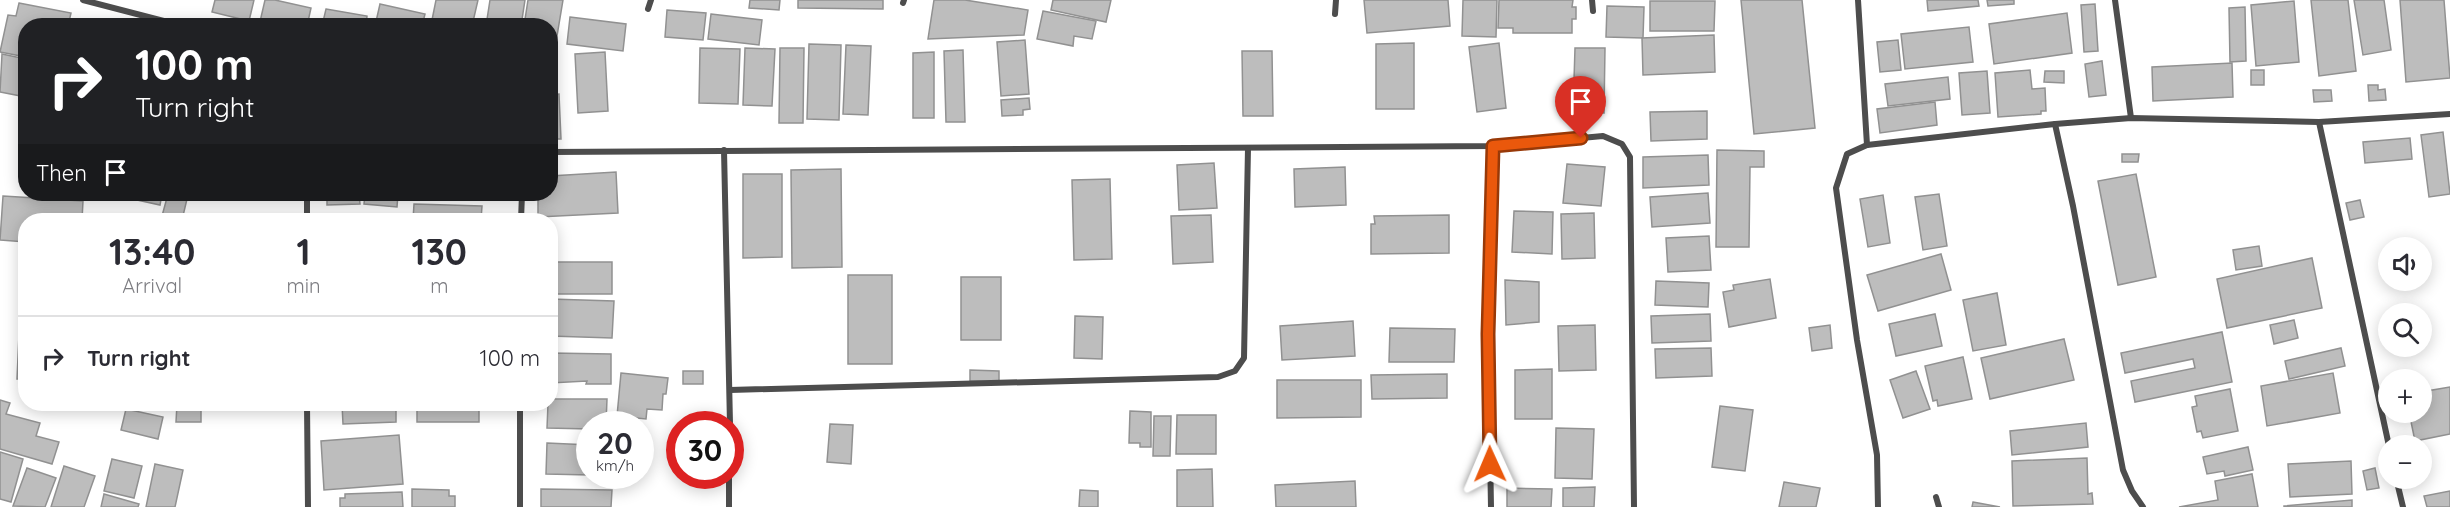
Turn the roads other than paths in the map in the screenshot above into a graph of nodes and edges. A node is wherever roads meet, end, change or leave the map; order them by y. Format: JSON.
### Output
{"nodes":[{"id":1,"x":83,"y":0,"type":"edge"},
{"id":2,"x":651,"y":0,"type":"edge"},
{"id":3,"x":1336,"y":0,"type":"edge"},
{"id":4,"x":1592,"y":0,"type":"edge"},
{"id":5,"x":1858,"y":0,"type":"edge"},
{"id":6,"x":2115,"y":0,"type":"edge"},
{"id":7,"x":648,"y":9,"type":"dead end"},
{"id":8,"x":1593,"y":11,"type":"dead end"},
{"id":9,"x":1335,"y":14,"type":"dead end"},
{"id":10,"x":152,"y":18,"type":"edge"},
{"id":11,"x":2450,"y":114,"type":"edge"},
{"id":12,"x":2131,"y":118,"type":"junction"},
{"id":13,"x":2319,"y":122,"type":"junction"},
{"id":14,"x":2055,"y":124,"type":"junction"},
{"id":15,"x":1867,"y":145,"type":"junction"},
{"id":16,"x":1493,"y":146,"type":"junction"},
{"id":17,"x":1248,"y":148,"type":"junction"},
{"id":18,"x":724,"y":150,"type":"junction"},
{"id":19,"x":558,"y":152,"type":"edge"},
{"id":20,"x":730,"y":390,"type":"junction"},
{"id":21,"x":307,"y":411,"type":"edge"},
{"id":22,"x":520,"y":411,"type":"edge"},
{"id":23,"x":730,"y":411,"type":"edge"},
{"id":24,"x":2387,"y":435,"type":"edge"},
{"id":25,"x":729,"y":489,"type":"edge"},
{"id":26,"x":2399,"y":489,"type":"edge"},
{"id":27,"x":1936,"y":497,"type":"dead end"},
{"id":28,"x":308,"y":507,"type":"edge"},
{"id":29,"x":520,"y":507,"type":"edge"},
{"id":30,"x":729,"y":507,"type":"edge"},
{"id":31,"x":1491,"y":507,"type":"edge"},
{"id":32,"x":1634,"y":507,"type":"edge"},
{"id":33,"x":1878,"y":507,"type":"edge"},
{"id":34,"x":1939,"y":507,"type":"edge"},
{"id":35,"x":2143,"y":507,"type":"edge"},
{"id":36,"x":2403,"y":507,"type":"edge"}],
"edges":[{"from":1,"to":10,"type":"street"},
{"from":2,"to":7,"type":"street"},
{"from":3,"to":9,"type":"street"},
{"from":4,"to":8,"type":"street"},
{"from":5,"to":15,"type":"street"},
{"from":6,"to":12,"type":"street"},
{"from":11,"to":13,"type":"street"},
{"from":12,"to":13,"type":"street"},
{"from":12,"to":14,"type":"street"},
{"from":13,"to":24,"type":"street"},
{"from":14,"to":15,"type":"street"},
{"from":14,"to":35,"type":"street"},
{"from":15,"to":33,"type":"street"},
{"from":16,"to":17,"type":"street"},
{"from":16,"to":31,"type":"street"},
{"from":16,"to":32,"type":"street"},
{"from":17,"to":18,"type":"street"},
{"from":17,"to":20,"type":"street"},
{"from":18,"to":19,"type":"street"},
{"from":18,"to":20,"type":"street"},
{"from":20,"to":23,"type":"street"},
{"from":21,"to":28,"type":"street"},
{"from":22,"to":29,"type":"street"},
{"from":25,"to":30,"type":"street"},
{"from":26,"to":36,"type":"street"},
{"from":27,"to":34,"type":"street"}]}
